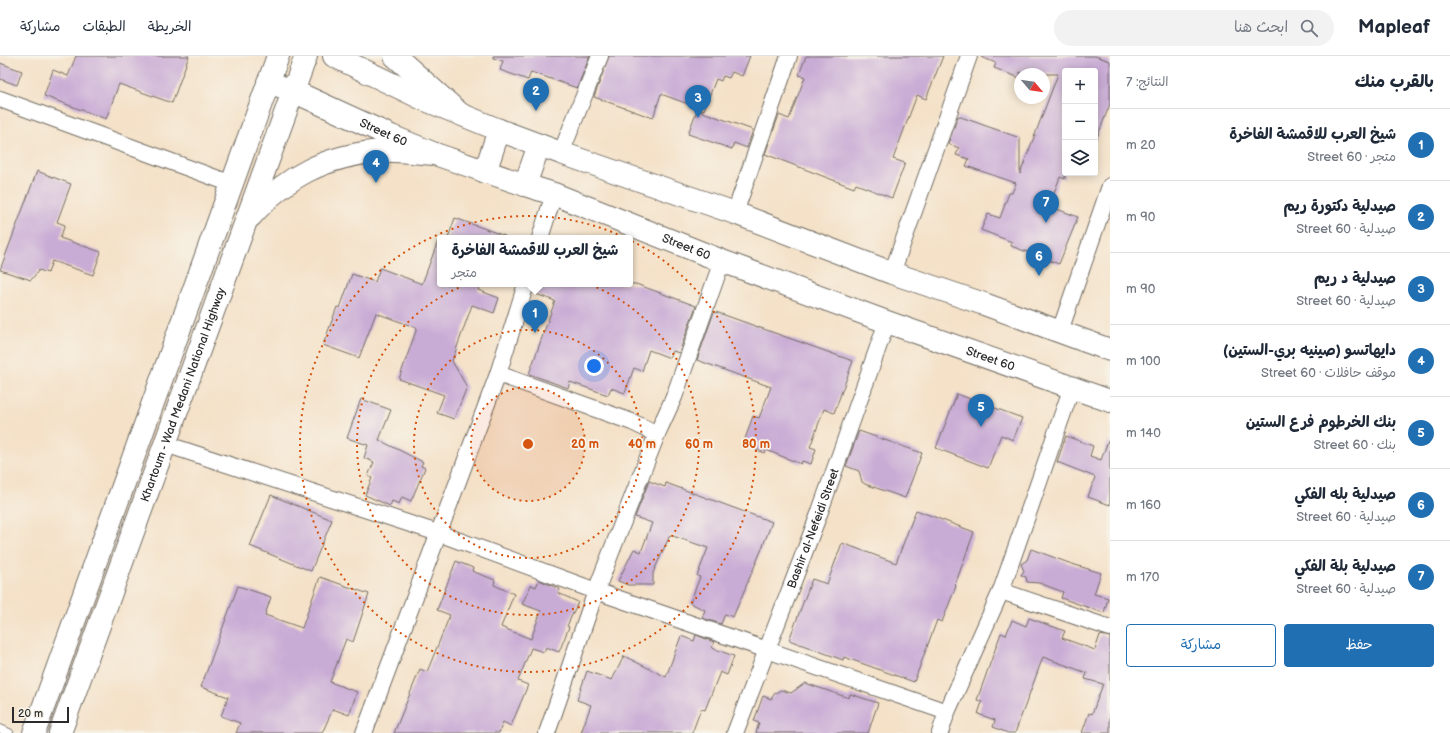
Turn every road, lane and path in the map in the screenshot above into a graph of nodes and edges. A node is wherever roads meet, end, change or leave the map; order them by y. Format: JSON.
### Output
{"nodes":[{"id":1,"x":278,"y":56,"type":"edge"},
{"id":2,"x":306,"y":56,"type":"edge"},
{"id":3,"x":334,"y":56,"type":"edge"},
{"id":4,"x":395,"y":56,"type":"edge"},
{"id":5,"x":600,"y":56,"type":"edge"},
{"id":6,"x":789,"y":56,"type":"edge"},
{"id":7,"x":969,"y":56,"type":"edge"},
{"id":8,"x":268,"y":82,"type":"junction"},
{"id":9,"x":293,"y":91,"type":"junction"},
{"id":10,"x":0,"y":99,"type":"edge"},
{"id":11,"x":459,"y":113,"type":"junction"},
{"id":12,"x":499,"y":130,"type":"junction"},
{"id":13,"x":539,"y":145,"type":"junction"},
{"id":14,"x":561,"y":153,"type":"junction"},
{"id":15,"x":435,"y":154,"type":"junction"},
{"id":16,"x":485,"y":172,"type":"junction"},
{"id":17,"x":232,"y":184,"type":"junction"},
{"id":18,"x":525,"y":185,"type":"junction"},
{"id":19,"x":1110,"y":186,"type":"edge"},
{"id":20,"x":554,"y":194,"type":"junction"},
{"id":21,"x":735,"y":213,"type":"junction"},
{"id":22,"x":245,"y":223,"type":"junction"},
{"id":23,"x":541,"y":235,"type":"edge"},
{"id":24,"x":722,"y":260,"type":"junction"},
{"id":25,"x":892,"y":273,"type":"junction"},
{"id":26,"x":525,"y":287,"type":"edge"},
{"id":27,"x":887,"y":322,"type":"junction"},
{"id":28,"x":1060,"y":332,"type":"junction"},
{"id":29,"x":1110,"y":350,"type":"edge"},
{"id":30,"x":498,"y":374,"type":"junction"},
{"id":31,"x":1072,"y":387,"type":"junction"},
{"id":32,"x":1110,"y":401,"type":"edge"},
{"id":33,"x":657,"y":434,"type":"junction"},
{"id":34,"x":165,"y":444,"type":"junction"},
{"id":35,"x":438,"y":533,"type":"junction"},
{"id":36,"x":596,"y":591,"type":"junction"},
{"id":37,"x":1001,"y":591,"type":"junction"},
{"id":38,"x":1110,"y":628,"type":"edge"},
{"id":39,"x":767,"y":650,"type":"junction"},
{"id":40,"x":947,"y":712,"type":"junction"},
{"id":41,"x":0,"y":729,"type":"edge"},
{"id":42,"x":9,"y":733,"type":"edge"},
{"id":43,"x":34,"y":733,"type":"edge"},
{"id":44,"x":60,"y":733,"type":"edge"},
{"id":45,"x":364,"y":733,"type":"edge"},
{"id":46,"x":547,"y":733,"type":"edge"},
{"id":47,"x":735,"y":733,"type":"edge"},
{"id":48,"x":940,"y":733,"type":"edge"}],
"edges":[{"from":1,"to":8,"type":"main road"},
{"from":2,"to":9,"type":"main road","name":"Khartoum - Wad Medani National Highway"},
{"from":3,"to":11,"type":"main road"},
{"from":4,"to":11,"type":"main road"},
{"from":5,"to":14,"type":"street"},
{"from":6,"to":21,"type":"street"},
{"from":7,"to":25,"type":"street"},
{"from":8,"to":9,"type":"main road","name":"Street 60"},
{"from":8,"to":17,"type":"main road"},
{"from":9,"to":15,"type":"main road","name":"Street 60"},
{"from":9,"to":22,"type":"main road","name":"Khartoum - Wad Medani National Highway"},
{"from":10,"to":17,"type":"street"},
{"from":11,"to":12,"type":"main road"},
{"from":12,"to":13,"type":"main road"},
{"from":12,"to":16,"type":"main road"},
{"from":13,"to":14,"type":"main road"},
{"from":13,"to":18,"type":"main road"},
{"from":14,"to":21,"type":"main road"},
{"from":15,"to":16,"type":"main road","name":"Street 60"},
{"from":15,"to":22,"type":"main road"},
{"from":16,"to":18,"type":"main road","name":"Street 60"},
{"from":17,"to":43,"type":"main road"},
{"from":18,"to":20,"type":"main road","name":"Street 60"},
{"from":19,"to":28,"type":"street"},
{"from":20,"to":23,"type":"street"},
{"from":20,"to":24,"type":"main road","name":"Street 60"},
{"from":21,"to":25,"type":"main road"},
{"from":22,"to":34,"type":"main road","name":"Khartoum - Wad Medani National Highway"},
{"from":24,"to":27,"type":"main road","name":"Street 60"},
{"from":24,"to":33,"type":"street"},
{"from":25,"to":28,"type":"main road"},
{"from":26,"to":30,"type":"street"},
{"from":27,"to":31,"type":"main road","name":"Street 60"},
{"from":27,"to":39,"type":"street","name":"Bashir al-Nefeidi Street"},
{"from":28,"to":29,"type":"main road"},
{"from":30,"to":33,"type":"street"},
{"from":30,"to":35,"type":"street"},
{"from":31,"to":32,"type":"main road","name":"Street 60"},
{"from":31,"to":37,"type":"street"},
{"from":33,"to":36,"type":"street"},
{"from":34,"to":35,"type":"street"},
{"from":34,"to":44,"type":"main road","name":"Khartoum - Wad Medani National Highway"},
{"from":35,"to":36,"type":"street"},
{"from":35,"to":45,"type":"street"},
{"from":36,"to":39,"type":"street"},
{"from":36,"to":46,"type":"street"},
{"from":37,"to":38,"type":"street"},
{"from":37,"to":40,"type":"street"},
{"from":39,"to":40,"type":"street"},
{"from":39,"to":47,"type":"street","name":"Bashir al-Nefeidi Street"},
{"from":40,"to":48,"type":"street"},
{"from":41,"to":42,"type":"lane"}]}
